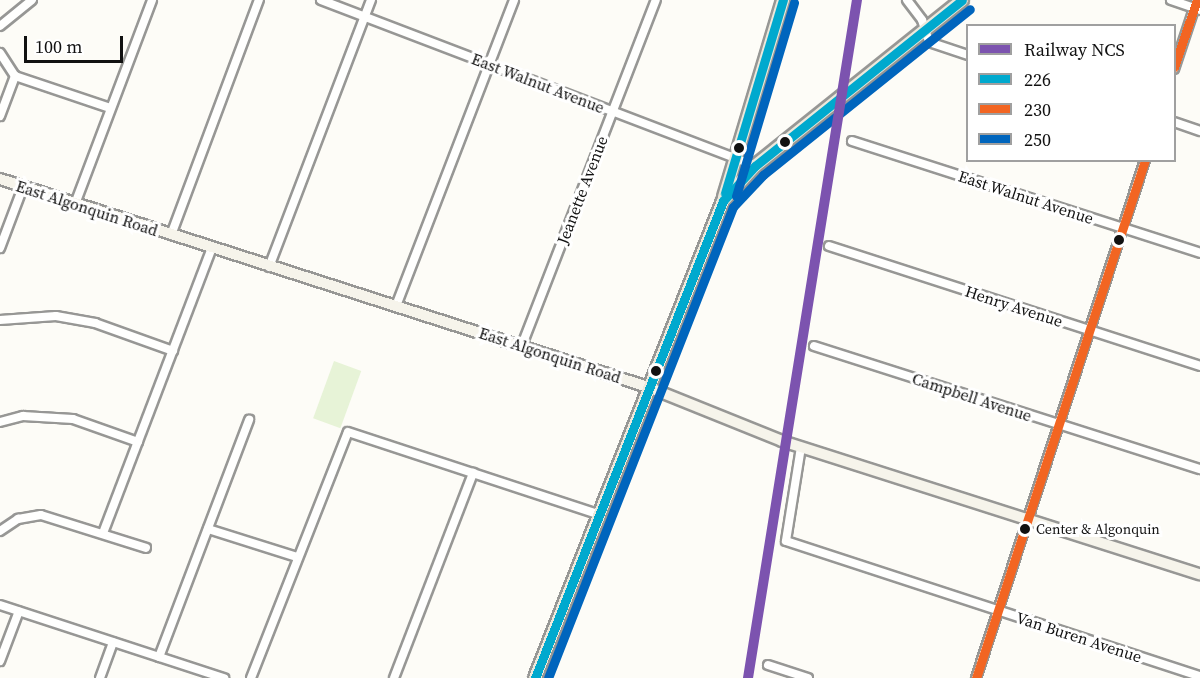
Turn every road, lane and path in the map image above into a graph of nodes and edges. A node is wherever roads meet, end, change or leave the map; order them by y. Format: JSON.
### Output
{"nodes":[{"id":1,"x":32,"y":0,"type":"edge"},
{"id":2,"x":152,"y":0,"type":"edge"},
{"id":3,"x":259,"y":0,"type":"edge"},
{"id":4,"x":321,"y":0,"type":"edge"},
{"id":5,"x":370,"y":0,"type":"edge"},
{"id":6,"x":514,"y":0,"type":"edge"},
{"id":7,"x":656,"y":0,"type":"edge"},
{"id":8,"x":783,"y":0,"type":"edge"},
{"id":9,"x":907,"y":0,"type":"edge"},
{"id":10,"x":962,"y":0,"type":"edge"},
{"id":11,"x":1171,"y":0,"type":"edge"},
{"id":12,"x":1197,"y":6,"type":"edge"},
{"id":13,"x":364,"y":16,"type":"junction"},
{"id":14,"x":0,"y":26,"type":"edge"},
{"id":15,"x":924,"y":30,"type":"junction"},
{"id":16,"x":0,"y":53,"type":"edge"},
{"id":17,"x":966,"y":54,"type":"edge"},
{"id":18,"x":1176,"y":64,"type":"edge"},
{"id":19,"x":489,"y":65,"type":"junction"},
{"id":20,"x":15,"y":76,"type":"junction"},
{"id":21,"x":110,"y":108,"type":"junction"},
{"id":22,"x":613,"y":112,"type":"junction"},
{"id":23,"x":0,"y":116,"type":"edge"},
{"id":24,"x":1176,"y":124,"type":"edge"},
{"id":25,"x":1200,"y":131,"type":"edge"},
{"id":26,"x":852,"y":141,"type":"dead end"},
{"id":27,"x":736,"y":159,"type":"junction"},
{"id":28,"x":1144,"y":162,"type":"edge"},
{"id":29,"x":755,"y":166,"type":"junction"},
{"id":30,"x":0,"y":179,"type":"edge"},
{"id":31,"x":23,"y":187,"type":"junction"},
{"id":32,"x":723,"y":201,"type":"junction"},
{"id":33,"x":75,"y":204,"type":"junction"},
{"id":34,"x":1123,"y":228,"type":"junction"},
{"id":35,"x":171,"y":235,"type":"junction"},
{"id":36,"x":829,"y":246,"type":"dead end"},
{"id":37,"x":0,"y":248,"type":"edge"},
{"id":38,"x":212,"y":248,"type":"junction"},
{"id":39,"x":1200,"y":253,"type":"edge"},
{"id":40,"x":269,"y":267,"type":"junction"},
{"id":41,"x":396,"y":306,"type":"junction"},
{"id":42,"x":0,"y":320,"type":"edge"},
{"id":43,"x":1089,"y":331,"type":"junction"},
{"id":44,"x":522,"y":345,"type":"junction"},
{"id":45,"x":814,"y":346,"type":"dead end"},
{"id":46,"x":173,"y":351,"type":"junction"},
{"id":47,"x":1200,"y":366,"type":"edge"},
{"id":48,"x":648,"y":387,"type":"junction"},
{"id":49,"x":249,"y":420,"type":"dead end"},
{"id":50,"x":0,"y":422,"type":"edge"},
{"id":51,"x":1059,"y":425,"type":"junction"},
{"id":52,"x":138,"y":442,"type":"junction"},
{"id":53,"x":801,"y":447,"type":"junction"},
{"id":54,"x":1200,"y":469,"type":"edge"},
{"id":55,"x":473,"y":473,"type":"junction"},
{"id":56,"x":598,"y":514,"type":"junction"},
{"id":57,"x":1028,"y":519,"type":"junction"},
{"id":58,"x":208,"y":529,"type":"junction"},
{"id":59,"x":0,"y":531,"type":"edge"},
{"id":60,"x":103,"y":533,"type":"junction"},
{"id":61,"x":146,"y":548,"type":"dead end"},
{"id":62,"x":297,"y":557,"type":"junction"},
{"id":63,"x":1200,"y":574,"type":"edge"},
{"id":64,"x":0,"y":605,"type":"edge"},
{"id":65,"x":998,"y":610,"type":"junction"},
{"id":66,"x":19,"y":611,"type":"junction"},
{"id":67,"x":113,"y":642,"type":"junction"},
{"id":68,"x":159,"y":657,"type":"junction"},
{"id":69,"x":0,"y":661,"type":"edge"},
{"id":70,"x":768,"y":665,"type":"dead end"},
{"id":71,"x":1200,"y":676,"type":"edge"},
{"id":72,"x":100,"y":678,"type":"edge"},
{"id":73,"x":224,"y":678,"type":"edge"},
{"id":74,"x":252,"y":678,"type":"edge"},
{"id":75,"x":394,"y":678,"type":"edge"},
{"id":76,"x":535,"y":678,"type":"edge"},
{"id":77,"x":808,"y":678,"type":"edge"},
{"id":78,"x":976,"y":678,"type":"edge"}],
"edges":[{"from":1,"to":14,"type":"street"},
{"from":2,"to":21,"type":"street"},
{"from":3,"to":35,"type":"street"},
{"from":4,"to":13,"type":"street","name":"East Walnut Avenue"},
{"from":5,"to":13,"type":"street"},
{"from":6,"to":19,"type":"street"},
{"from":7,"to":22,"type":"street","name":"Jeanette Avenue"},
{"from":8,"to":27,"type":"main road"},
{"from":9,"to":15,"type":"street"},
{"from":10,"to":15,"type":"main road"},
{"from":11,"to":12,"type":"street"},
{"from":12,"to":18,"type":"street"},
{"from":13,"to":19,"type":"street","name":"East Walnut Avenue"},
{"from":13,"to":40,"type":"street"},
{"from":15,"to":17,"type":"street"},
{"from":15,"to":29,"type":"main road"},
{"from":16,"to":20,"type":"street"},
{"from":19,"to":22,"type":"street","name":"East Walnut Avenue"},
{"from":19,"to":41,"type":"street"},
{"from":20,"to":21,"type":"street"},
{"from":20,"to":23,"type":"street"},
{"from":21,"to":33,"type":"street"},
{"from":22,"to":27,"type":"street","name":"East Walnut Avenue"},
{"from":22,"to":44,"type":"street","name":"Jeanette Avenue"},
{"from":24,"to":25,"type":"street"},
{"from":26,"to":34,"type":"street","name":"East Walnut Avenue"},
{"from":27,"to":29,"type":"street","name":"East Walnut Avenue"},
{"from":27,"to":32,"type":"main road"},
{"from":28,"to":34,"type":"street"},
{"from":29,"to":32,"type":"main road"},
{"from":30,"to":31,"type":"street","name":"East Algonquin Road"},
{"from":31,"to":33,"type":"street","name":"East Algonquin Road"},
{"from":31,"to":37,"type":"street"},
{"from":32,"to":48,"type":"main road"},
{"from":33,"to":35,"type":"street","name":"East Algonquin Road"},
{"from":34,"to":39,"type":"street","name":"East Walnut Avenue"},
{"from":34,"to":43,"type":"street"},
{"from":35,"to":38,"type":"street","name":"East Algonquin Road"},
{"from":36,"to":43,"type":"street","name":"Henry Avenue"},
{"from":38,"to":40,"type":"street","name":"East Algonquin Road"},
{"from":38,"to":46,"type":"street"},
{"from":40,"to":41,"type":"street","name":"East Algonquin Road"},
{"from":41,"to":44,"type":"street","name":"East Algonquin Road"},
{"from":42,"to":46,"type":"street"},
{"from":43,"to":47,"type":"street","name":"Henry Avenue"},
{"from":43,"to":51,"type":"street"},
{"from":44,"to":48,"type":"street","name":"East Algonquin Road"},
{"from":45,"to":51,"type":"street","name":"Campbell Avenue"},
{"from":46,"to":52,"type":"street"},
{"from":48,"to":53,"type":"street","name":"East Algonquin Road"},
{"from":48,"to":56,"type":"main road"},
{"from":49,"to":58,"type":"street"},
{"from":50,"to":52,"type":"street"},
{"from":51,"to":54,"type":"street","name":"Campbell Avenue"},
{"from":51,"to":57,"type":"street"},
{"from":52,"to":60,"type":"street"},
{"from":53,"to":57,"type":"street","name":"East Algonquin Road"},
{"from":53,"to":65,"type":"street","name":"Van Buren Avenue"},
{"from":55,"to":56,"type":"street"},
{"from":55,"to":62,"type":"street"},
{"from":55,"to":75,"type":"street"},
{"from":56,"to":76,"type":"main road"},
{"from":57,"to":63,"type":"street","name":"East Algonquin Road"},
{"from":57,"to":65,"type":"street"},
{"from":58,"to":62,"type":"street"},
{"from":58,"to":68,"type":"street"},
{"from":59,"to":60,"type":"street"},
{"from":60,"to":61,"type":"street"},
{"from":62,"to":74,"type":"street"},
{"from":64,"to":66,"type":"street"},
{"from":65,"to":71,"type":"street","name":"Van Buren Avenue"},
{"from":65,"to":78,"type":"street"},
{"from":66,"to":67,"type":"street"},
{"from":66,"to":69,"type":"street"},
{"from":67,"to":68,"type":"street"},
{"from":67,"to":72,"type":"street"},
{"from":68,"to":73,"type":"street"},
{"from":70,"to":77,"type":"street"}]}
